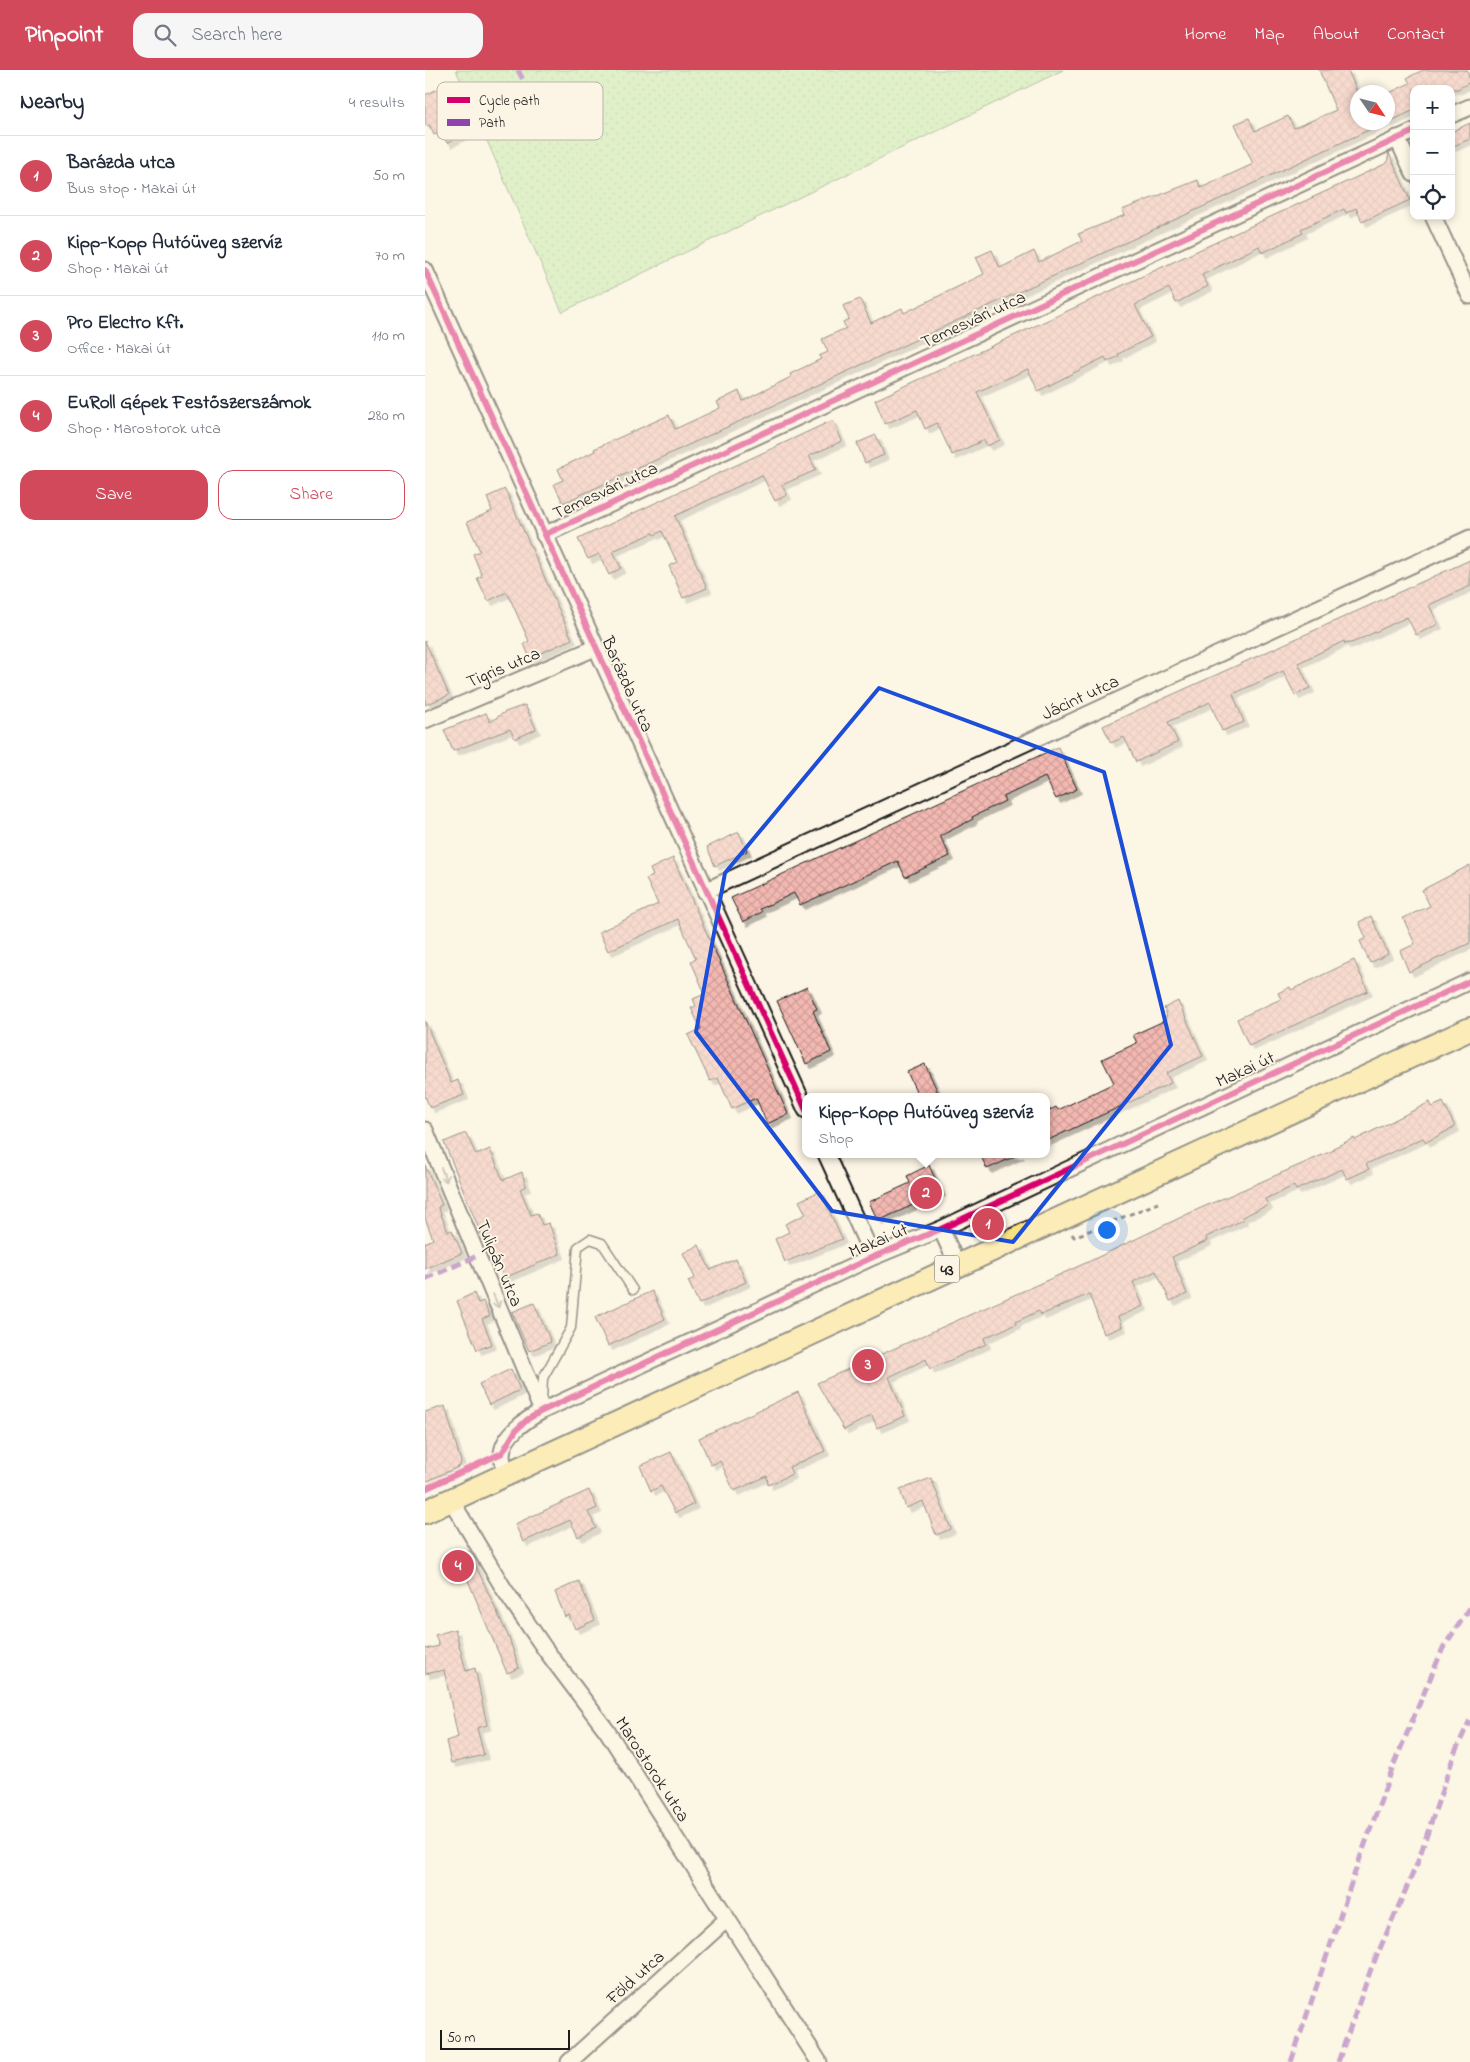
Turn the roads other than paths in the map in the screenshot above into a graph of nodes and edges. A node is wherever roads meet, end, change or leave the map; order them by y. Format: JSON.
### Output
{"nodes":[{"id":1,"x":1470,"y":107,"type":"edge"},
{"id":2,"x":1455,"y":113,"type":"edge"},
{"id":3,"x":1410,"y":133,"type":"edge"},
{"id":4,"x":1397,"y":138,"type":"junction"},
{"id":5,"x":1410,"y":166,"type":"edge"},
{"id":6,"x":1435,"y":220,"type":"edge"},
{"id":7,"x":425,"y":270,"type":"edge"},
{"id":8,"x":1470,"y":296,"type":"edge"},
{"id":9,"x":544,"y":535,"type":"junction"},
{"id":10,"x":1470,"y":538,"type":"edge"},
{"id":11,"x":595,"y":648,"type":"junction"},
{"id":12,"x":425,"y":720,"type":"edge"},
{"id":13,"x":705,"y":890,"type":"junction"},
{"id":14,"x":1470,"y":981,"type":"edge"},
{"id":15,"x":1470,"y":1028,"type":"edge"},
{"id":16,"x":802,"y":1101,"type":"edge"},
{"id":17,"x":425,"y":1130,"type":"edge"},
{"id":18,"x":828,"y":1158,"type":"edge"},
{"id":19,"x":941,"y":1229,"type":"junction"},
{"id":20,"x":873,"y":1257,"type":"junction"},
{"id":21,"x":957,"y":1264,"type":"junction"},
{"id":22,"x":633,"y":1290,"type":"dead end"},
{"id":23,"x":542,"y":1411,"type":"junction"},
{"id":24,"x":505,"y":1474,"type":"junction"},
{"id":25,"x":451,"y":1500,"type":"junction"},
{"id":26,"x":425,"y":1512,"type":"edge"},
{"id":27,"x":726,"y":1920,"type":"junction"},
{"id":28,"x":569,"y":2062,"type":"edge"},
{"id":29,"x":819,"y":2062,"type":"edge"}],
"edges":[{"from":1,"to":2,"type":"street"},
{"from":3,"to":4,"type":"street","name":"Temesvári utca"},
{"from":4,"to":5,"type":"street"},
{"from":4,"to":9,"type":"street","name":"Temesvári utca"},
{"from":6,"to":8,"type":"street"},
{"from":7,"to":9,"type":"street","name":"Barázda utca"},
{"from":9,"to":11,"type":"street","name":"Barázda utca"},
{"from":10,"to":13,"type":"street","name":"Jácint utca"},
{"from":11,"to":12,"type":"street","name":"Tigris utca"},
{"from":11,"to":13,"type":"street","name":"Barázda utca"},
{"from":13,"to":16,"type":"street","name":"Barázda utca"},
{"from":14,"to":19,"type":"street","name":"Makai út"},
{"from":15,"to":21,"type":"main road","number":"43"},
{"from":17,"to":23,"type":"street","name":"Tulipán utca","one_way":true},
{"from":18,"to":20,"type":"street"},
{"from":19,"to":20,"type":"street","name":"Makai út"},
{"from":19,"to":21,"type":"street"},
{"from":20,"to":23,"type":"street","name":"Makai út"},
{"from":21,"to":24,"type":"main road","number":"43"},
{"from":22,"to":23,"type":"lane"},
{"from":23,"to":24,"type":"street","name":"Makai út"},
{"from":24,"to":25,"type":"main road","number":"43"},
{"from":25,"to":26,"type":"main road","number":"43"},
{"from":25,"to":27,"type":"street","name":"Marostorok utca"},
{"from":27,"to":28,"type":"street","name":"Föld utca"},
{"from":27,"to":29,"type":"street","name":"Marostorok utca"}]}
